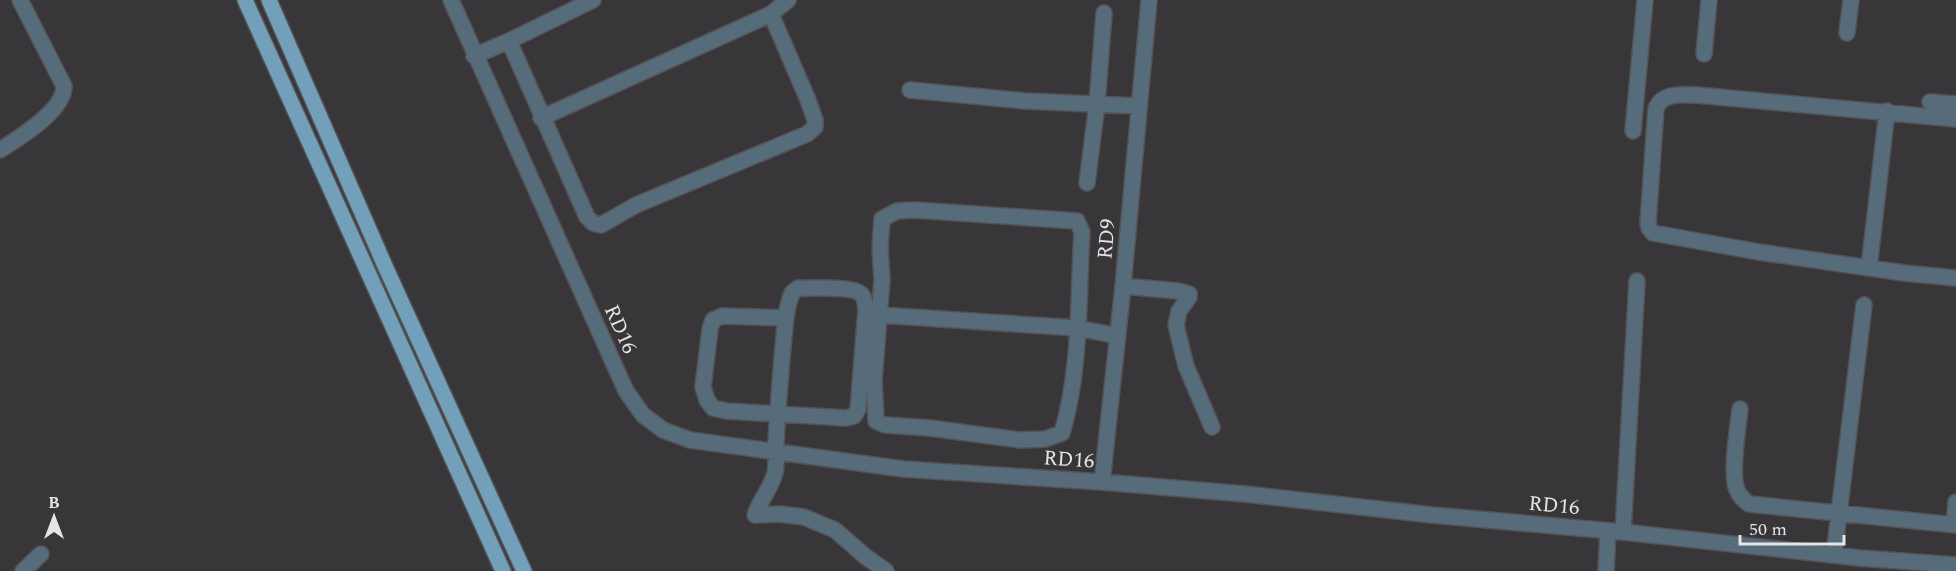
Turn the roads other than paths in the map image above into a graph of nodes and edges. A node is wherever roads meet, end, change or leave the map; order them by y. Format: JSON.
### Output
{"nodes":[{"id":1,"x":20,"y":0,"type":"edge"},
{"id":2,"x":245,"y":0,"type":"edge"},
{"id":3,"x":269,"y":0,"type":"edge"},
{"id":4,"x":451,"y":0,"type":"edge"},
{"id":5,"x":593,"y":0,"type":"edge"},
{"id":6,"x":788,"y":0,"type":"edge"},
{"id":7,"x":1149,"y":0,"type":"edge"},
{"id":8,"x":1645,"y":0,"type":"edge"},
{"id":9,"x":1709,"y":0,"type":"edge"},
{"id":10,"x":1851,"y":0,"type":"edge"},
{"id":11,"x":1104,"y":13,"type":"dead end"},
{"id":12,"x":771,"y":14,"type":"junction"},
{"id":13,"x":1847,"y":33,"type":"dead end"},
{"id":14,"x":509,"y":41,"type":"junction"},
{"id":15,"x":1704,"y":54,"type":"dead end"},
{"id":16,"x":474,"y":56,"type":"junction"},
{"id":17,"x":910,"y":90,"type":"dead end"},
{"id":18,"x":1930,"y":102,"type":"dead end"},
{"id":19,"x":1096,"y":104,"type":"junction"},
{"id":20,"x":1956,"y":104,"type":"edge"},
{"id":21,"x":1139,"y":106,"type":"junction"},
{"id":22,"x":1887,"y":111,"type":"junction"},
{"id":23,"x":542,"y":118,"type":"junction"},
{"id":24,"x":1956,"y":119,"type":"edge"},
{"id":25,"x":1633,"y":130,"type":"dead end"},
{"id":26,"x":0,"y":150,"type":"edge"},
{"id":27,"x":1087,"y":183,"type":"dead end"},
{"id":28,"x":1869,"y":268,"type":"junction"},
{"id":29,"x":1956,"y":278,"type":"edge"},
{"id":30,"x":1637,"y":281,"type":"dead end"},
{"id":31,"x":1123,"y":286,"type":"junction"},
{"id":32,"x":1864,"y":305,"type":"dead end"},
{"id":33,"x":880,"y":315,"type":"junction"},
{"id":34,"x":786,"y":318,"type":"junction"},
{"id":35,"x":1077,"y":328,"type":"junction"},
{"id":36,"x":1118,"y":336,"type":"junction"},
{"id":37,"x":1740,"y":409,"type":"dead end"},
{"id":38,"x":778,"y":413,"type":"junction"},
{"id":39,"x":1212,"y":427,"type":"dead end"},
{"id":40,"x":776,"y":452,"type":"junction"},
{"id":41,"x":1102,"y":482,"type":"junction"},
{"id":42,"x":1956,"y":502,"type":"edge"},
{"id":43,"x":1839,"y":512,"type":"junction"},
{"id":44,"x":1955,"y":525,"type":"edge"},
{"id":45,"x":1616,"y":531,"type":"junction"},
{"id":46,"x":41,"y":554,"type":"dead end"},
{"id":47,"x":1834,"y":555,"type":"junction"},
{"id":48,"x":1859,"y":565,"type":"edge"},
{"id":49,"x":1956,"y":565,"type":"edge"},
{"id":50,"x":23,"y":571,"type":"edge"},
{"id":51,"x":503,"y":571,"type":"edge"},
{"id":52,"x":524,"y":571,"type":"edge"},
{"id":53,"x":886,"y":571,"type":"edge"},
{"id":54,"x":1606,"y":571,"type":"edge"}],
"edges":[{"from":1,"to":26,"type":"street"},
{"from":2,"to":51,"type":"main road"},
{"from":3,"to":52,"type":"main road"},
{"from":4,"to":16,"type":"street","name":"RD16"},
{"from":5,"to":14,"type":"street"},
{"from":6,"to":12,"type":"street"},
{"from":7,"to":21,"type":"street","name":"RD9"},
{"from":8,"to":25,"type":"street"},
{"from":9,"to":15,"type":"street"},
{"from":10,"to":13,"type":"street"},
{"from":11,"to":19,"type":"street"},
{"from":12,"to":23,"type":"street"},
{"from":12,"to":23,"type":"street"},
{"from":14,"to":16,"type":"street"},
{"from":14,"to":23,"type":"street"},
{"from":16,"to":40,"type":"street","name":"RD16"},
{"from":17,"to":19,"type":"street"},
{"from":18,"to":20,"type":"street"},
{"from":19,"to":21,"type":"street"},
{"from":19,"to":27,"type":"street"},
{"from":21,"to":31,"type":"street","name":"RD9"},
{"from":22,"to":24,"type":"street"},
{"from":22,"to":28,"type":"street"},
{"from":22,"to":28,"type":"street"},
{"from":28,"to":29,"type":"street"},
{"from":30,"to":45,"type":"street"},
{"from":31,"to":36,"type":"street","name":"RD9"},
{"from":31,"to":39,"type":"street"},
{"from":32,"to":43,"type":"street"},
{"from":33,"to":35,"type":"street"},
{"from":33,"to":35,"type":"street"},
{"from":33,"to":35,"type":"street"},
{"from":34,"to":38,"type":"street"},
{"from":34,"to":38,"type":"street"},
{"from":34,"to":38,"type":"street"},
{"from":35,"to":36,"type":"street"},
{"from":36,"to":41,"type":"street","name":"RD9"},
{"from":37,"to":43,"type":"street"},
{"from":38,"to":40,"type":"street"},
{"from":40,"to":41,"type":"street","name":"RD16"},
{"from":40,"to":53,"type":"street"},
{"from":41,"to":45,"type":"street","name":"RD16"},
{"from":42,"to":44,"type":"street"},
{"from":43,"to":44,"type":"street"},
{"from":43,"to":47,"type":"street"},
{"from":45,"to":47,"type":"street","name":"RD16"},
{"from":45,"to":54,"type":"street"},
{"from":46,"to":50,"type":"street"},
{"from":47,"to":48,"type":"street","name":"RD16"},
{"from":48,"to":49,"type":"street","name":"RD16"}]}
